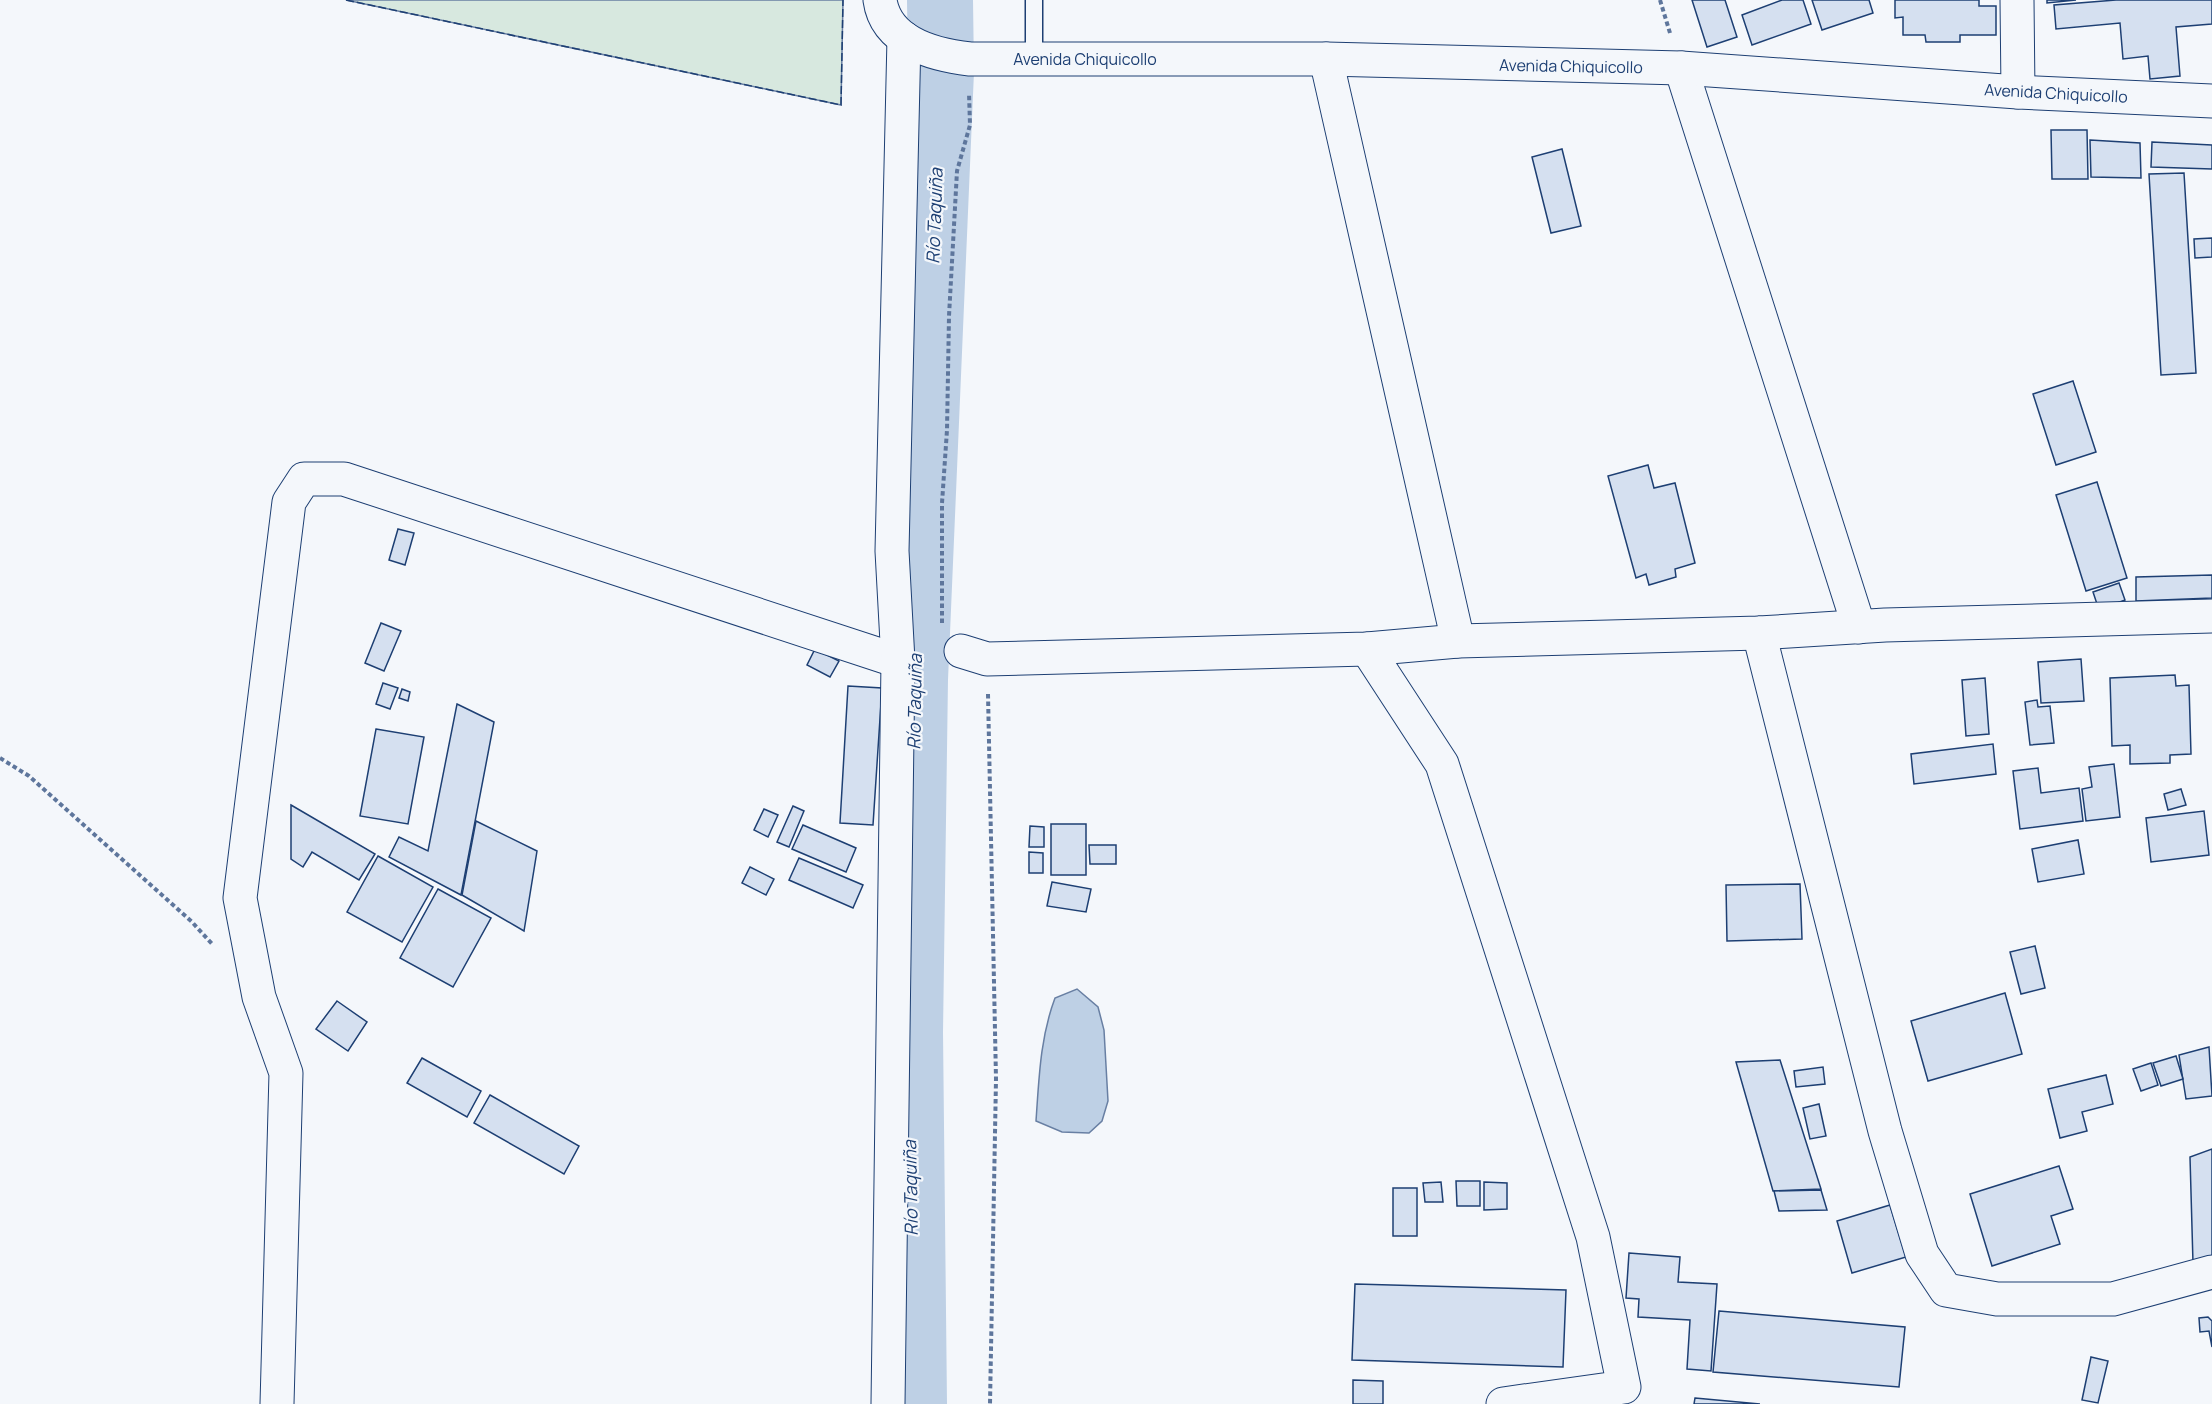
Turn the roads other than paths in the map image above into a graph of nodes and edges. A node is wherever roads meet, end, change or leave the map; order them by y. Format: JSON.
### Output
{"nodes":[{"id":1,"x":880,"y":0,"type":"edge"},
{"id":2,"x":1034,"y":0,"type":"edge"},
{"id":3,"x":2017,"y":0,"type":"edge"},
{"id":4,"x":941,"y":52,"type":"junction"},
{"id":5,"x":1034,"y":58,"type":"junction"},
{"id":6,"x":1326,"y":59,"type":"junction"},
{"id":7,"x":1681,"y":68,"type":"junction"},
{"id":8,"x":2018,"y":92,"type":"junction"},
{"id":9,"x":2212,"y":101,"type":"edge"},
{"id":10,"x":2212,"y":616,"type":"edge"},
{"id":11,"x":1859,"y":627,"type":"junction"},
{"id":12,"x":1759,"y":633,"type":"junction"},
{"id":13,"x":1458,"y":641,"type":"junction"},
{"id":14,"x":1366,"y":649,"type":"junction"},
{"id":15,"x":974,"y":655,"type":"road end"},
{"id":16,"x":898,"y":661,"type":"junction"},
{"id":17,"x":2212,"y":1272,"type":"edge"},
{"id":18,"x":278,"y":1404,"type":"edge"},
{"id":19,"x":888,"y":1404,"type":"edge"},
{"id":20,"x":1503,"y":1404,"type":"edge"}],
"edges":[{"from":1,"to":4,"type":"street"},
{"from":2,"to":5,"type":"lane"},
{"from":3,"to":8,"type":"street"},
{"from":4,"to":5,"type":"street","name":"Avenida Chiquicollo"},
{"from":4,"to":16,"type":"street"},
{"from":5,"to":6,"type":"street","name":"Avenida Chiquicollo"},
{"from":6,"to":7,"type":"street","name":"Avenida Chiquicollo"},
{"from":6,"to":13,"type":"street"},
{"from":7,"to":8,"type":"street","name":"Avenida Chiquicollo"},
{"from":7,"to":11,"type":"street"},
{"from":8,"to":9,"type":"street","name":"Avenida Chiquicollo"},
{"from":10,"to":11,"type":"street"},
{"from":11,"to":12,"type":"street"},
{"from":12,"to":13,"type":"street"},
{"from":12,"to":17,"type":"street"},
{"from":13,"to":14,"type":"street"},
{"from":14,"to":15,"type":"street"},
{"from":14,"to":20,"type":"street"},
{"from":16,"to":18,"type":"street"},
{"from":16,"to":19,"type":"street"}]}
